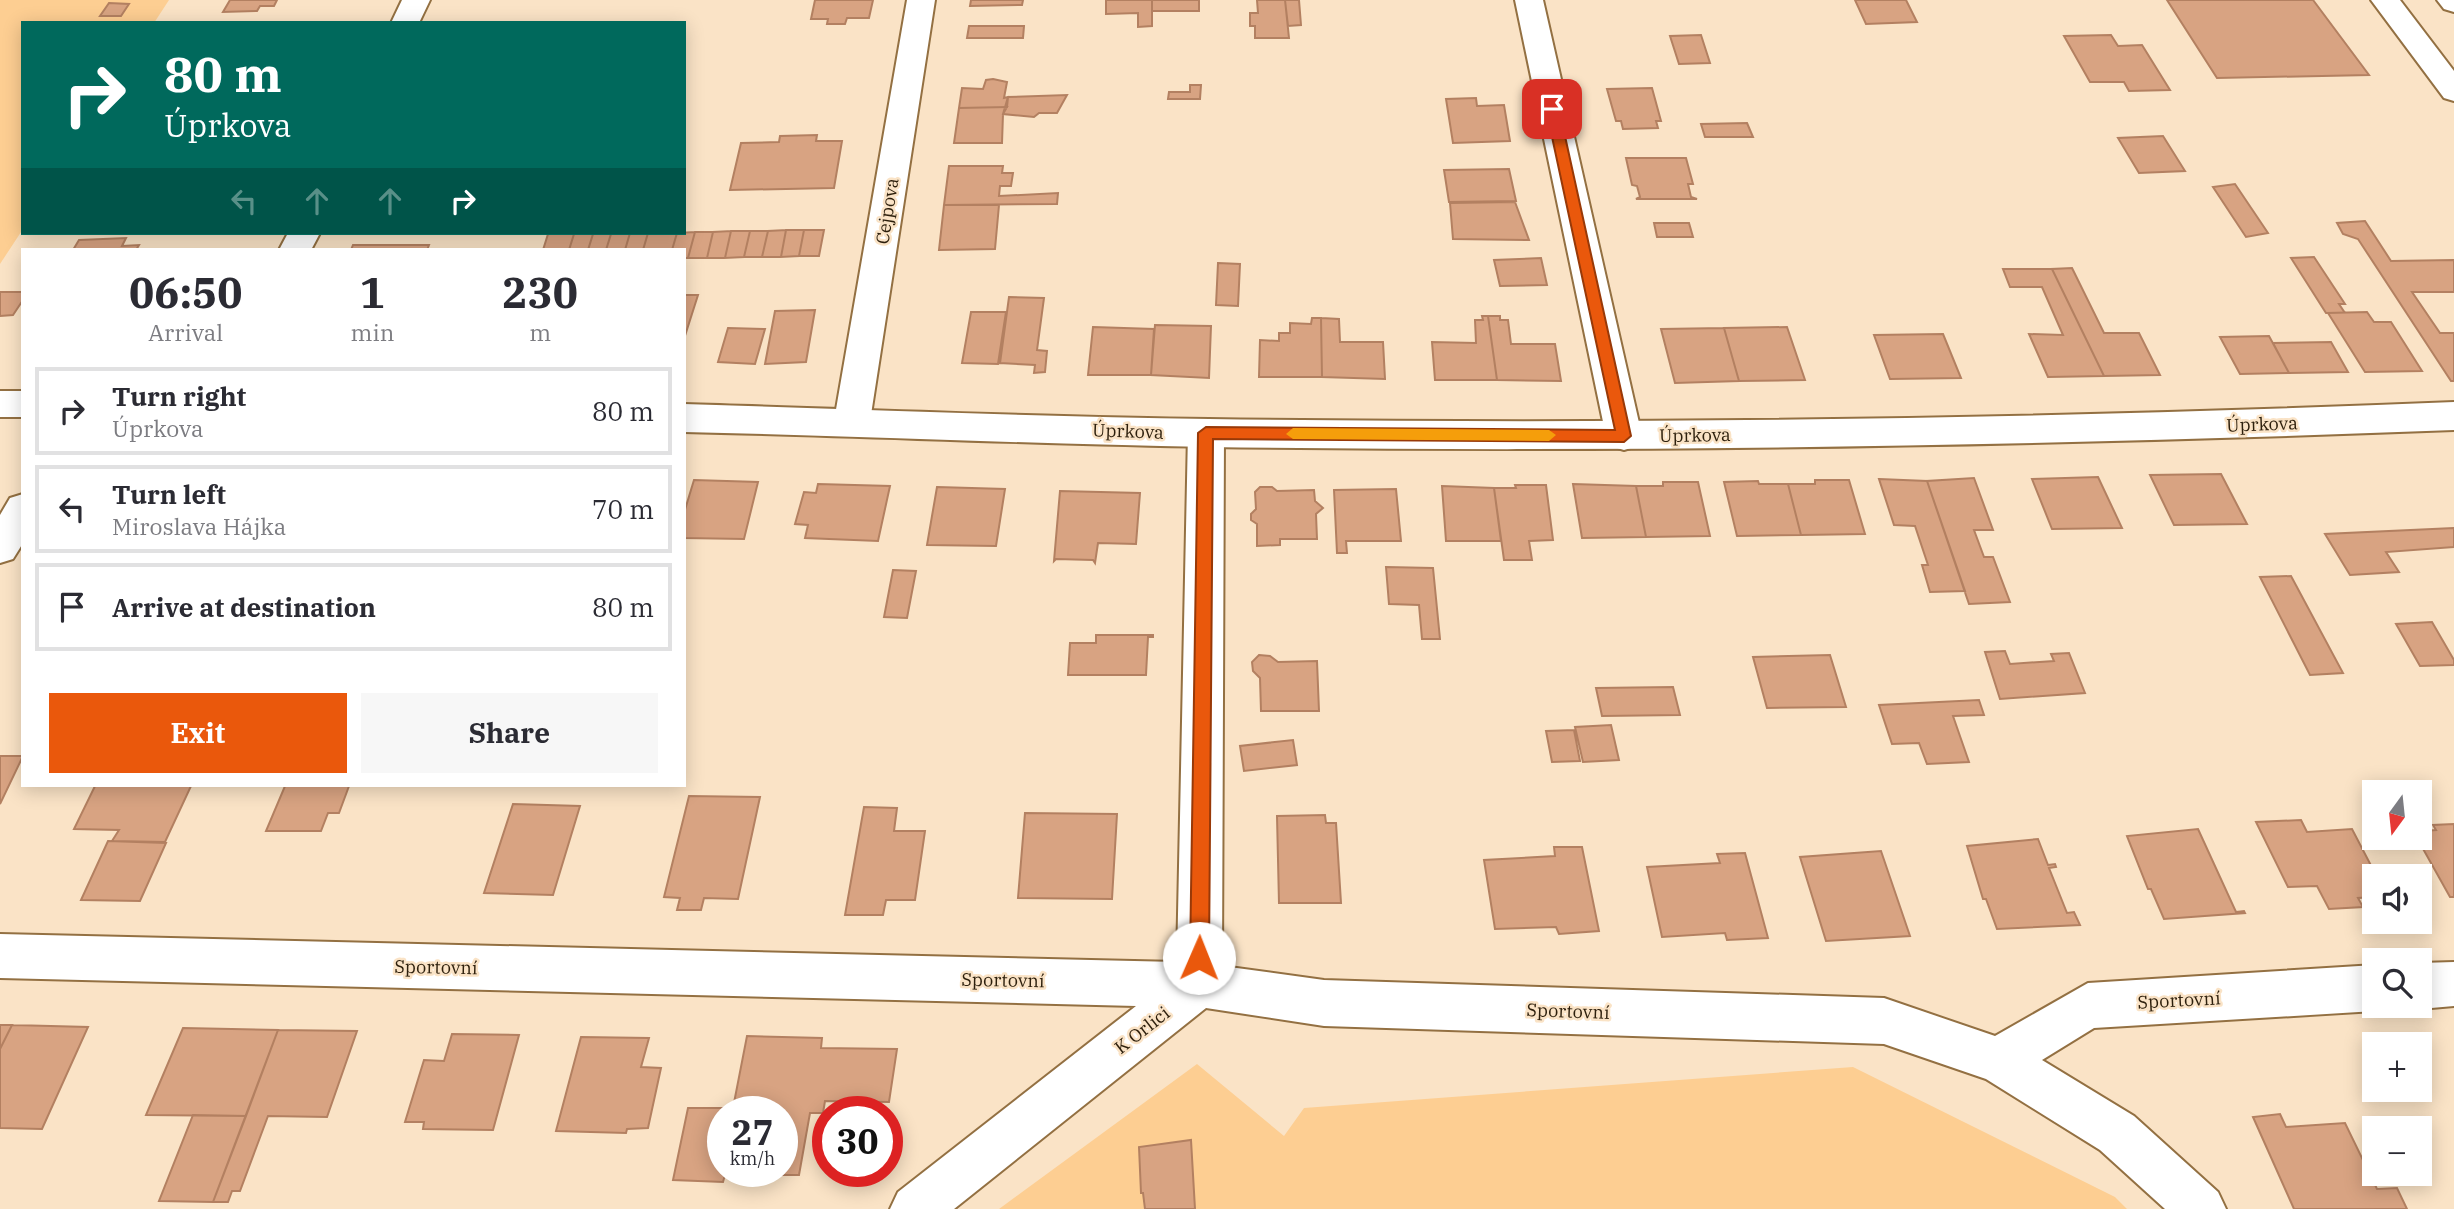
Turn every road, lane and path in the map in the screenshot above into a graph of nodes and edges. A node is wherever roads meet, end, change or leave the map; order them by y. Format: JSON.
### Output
{"nodes":[{"id":1,"x":416,"y":0,"type":"edge"},
{"id":2,"x":922,"y":0,"type":"edge"},
{"id":3,"x":1529,"y":0,"type":"edge"},
{"id":4,"x":2385,"y":0,"type":"edge"},
{"id":5,"x":406,"y":21,"type":"edge"},
{"id":6,"x":2454,"y":91,"type":"edge"},
{"id":7,"x":0,"y":404,"type":"edge"},
{"id":8,"x":21,"y":404,"type":"edge"},
{"id":9,"x":2454,"y":416,"type":"edge"},
{"id":10,"x":686,"y":418,"type":"edge"},
{"id":11,"x":852,"y":421,"type":"junction"},
{"id":12,"x":1206,"y":433,"type":"junction"},
{"id":13,"x":1624,"y":436,"type":"junction"},
{"id":14,"x":21,"y":512,"type":"edge"},
{"id":15,"x":0,"y":548,"type":"edge"},
{"id":16,"x":0,"y":956,"type":"edge"},
{"id":17,"x":2454,"y":984,"type":"edge"},
{"id":18,"x":1199,"y":985,"type":"junction"},
{"id":19,"x":2432,"y":985,"type":"edge"},
{"id":20,"x":2362,"y":989,"type":"edge"},
{"id":21,"x":1998,"y":1060,"type":"junction"},
{"id":22,"x":915,"y":1209,"type":"edge"},
{"id":23,"x":2201,"y":1209,"type":"edge"}],
"edges":[{"from":1,"to":5,"type":"street"},
{"from":2,"to":11,"type":"street","name":"Cejpova"},
{"from":3,"to":13,"type":"street"},
{"from":4,"to":6,"type":"street"},
{"from":7,"to":8,"type":"street"},
{"from":9,"to":13,"type":"street","name":"Úprkova"},
{"from":10,"to":11,"type":"street","name":"Úprkova"},
{"from":11,"to":12,"type":"street","name":"Úprkova"},
{"from":12,"to":13,"type":"street","name":"Úprkova"},
{"from":12,"to":18,"type":"street"},
{"from":14,"to":15,"type":"street"},
{"from":16,"to":18,"type":"street","name":"Sportovní"},
{"from":17,"to":19,"type":"street"},
{"from":18,"to":21,"type":"street","name":"Sportovní"},
{"from":18,"to":22,"type":"street","name":"K Orlici"},
{"from":20,"to":21,"type":"street","name":"Sportovní"},
{"from":21,"to":23,"type":"street","name":"Sportovní"}]}
